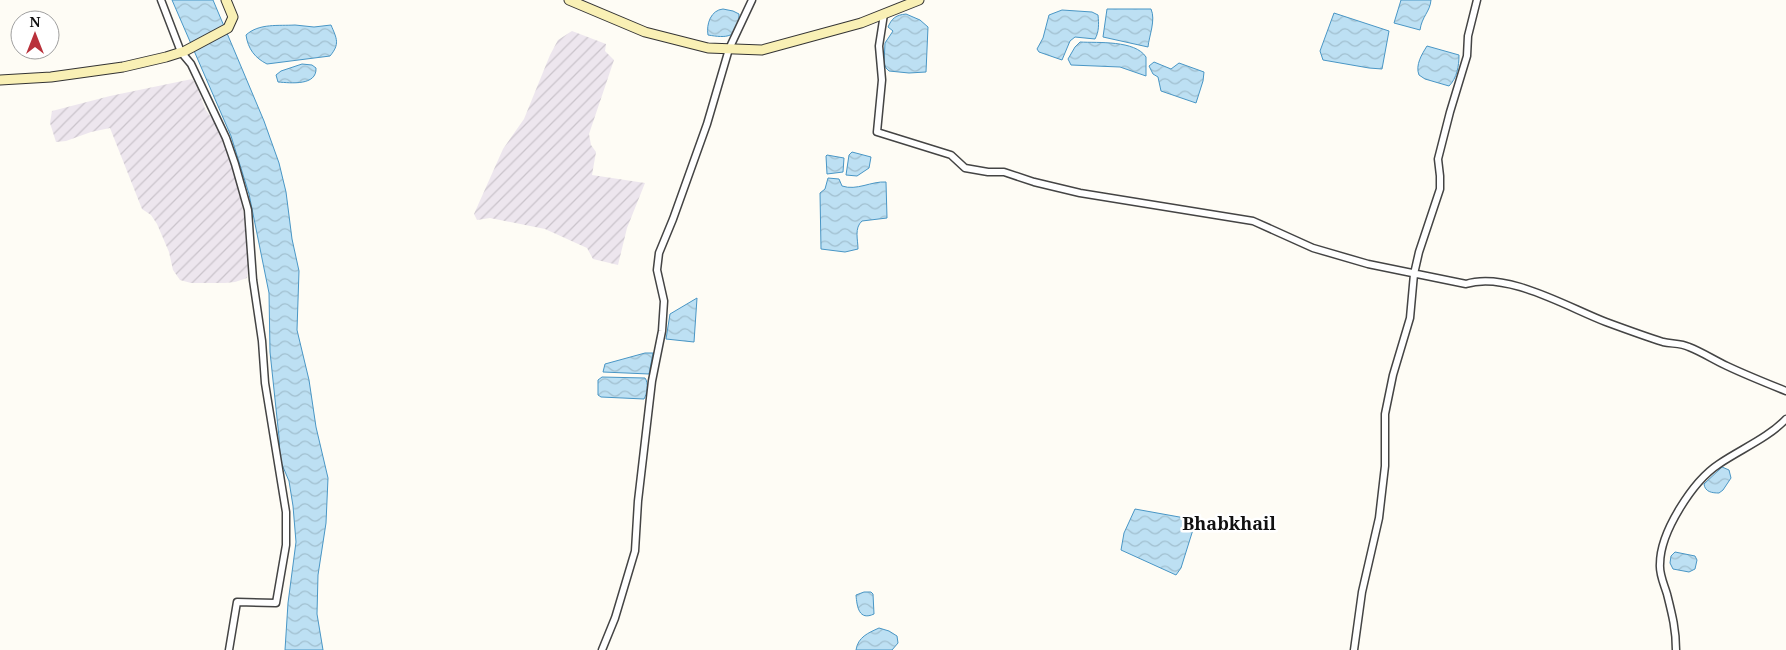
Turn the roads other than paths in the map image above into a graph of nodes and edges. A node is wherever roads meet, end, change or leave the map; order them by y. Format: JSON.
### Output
{"nodes":[{"id":1,"x":161,"y":0,"type":"edge"},
{"id":2,"x":226,"y":0,"type":"edge"},
{"id":3,"x":569,"y":0,"type":"edge"},
{"id":4,"x":752,"y":0,"type":"edge"},
{"id":5,"x":918,"y":0,"type":"edge"},
{"id":6,"x":1477,"y":0,"type":"edge"},
{"id":7,"x":884,"y":14,"type":"junction"},
{"id":8,"x":729,"y":49,"type":"junction"},
{"id":9,"x":183,"y":52,"type":"junction"},
{"id":10,"x":0,"y":80,"type":"edge"},
{"id":11,"x":1414,"y":274,"type":"junction"},
{"id":12,"x":1786,"y":391,"type":"edge"},
{"id":13,"x":1786,"y":419,"type":"edge"},
{"id":14,"x":229,"y":650,"type":"edge"},
{"id":15,"x":602,"y":650,"type":"edge"},
{"id":16,"x":1354,"y":650,"type":"edge"},
{"id":17,"x":1676,"y":650,"type":"edge"}],
"edges":[{"from":1,"to":9,"type":"street"},
{"from":2,"to":9,"type":"street"},
{"from":3,"to":8,"type":"street"},
{"from":4,"to":8,"type":"street"},
{"from":5,"to":7,"type":"street"},
{"from":6,"to":11,"type":"street"},
{"from":7,"to":8,"type":"street"},
{"from":7,"to":11,"type":"street"},
{"from":8,"to":15,"type":"street"},
{"from":9,"to":10,"type":"street"},
{"from":9,"to":14,"type":"street"},
{"from":11,"to":12,"type":"street"},
{"from":11,"to":16,"type":"street"},
{"from":13,"to":17,"type":"street"}]}
